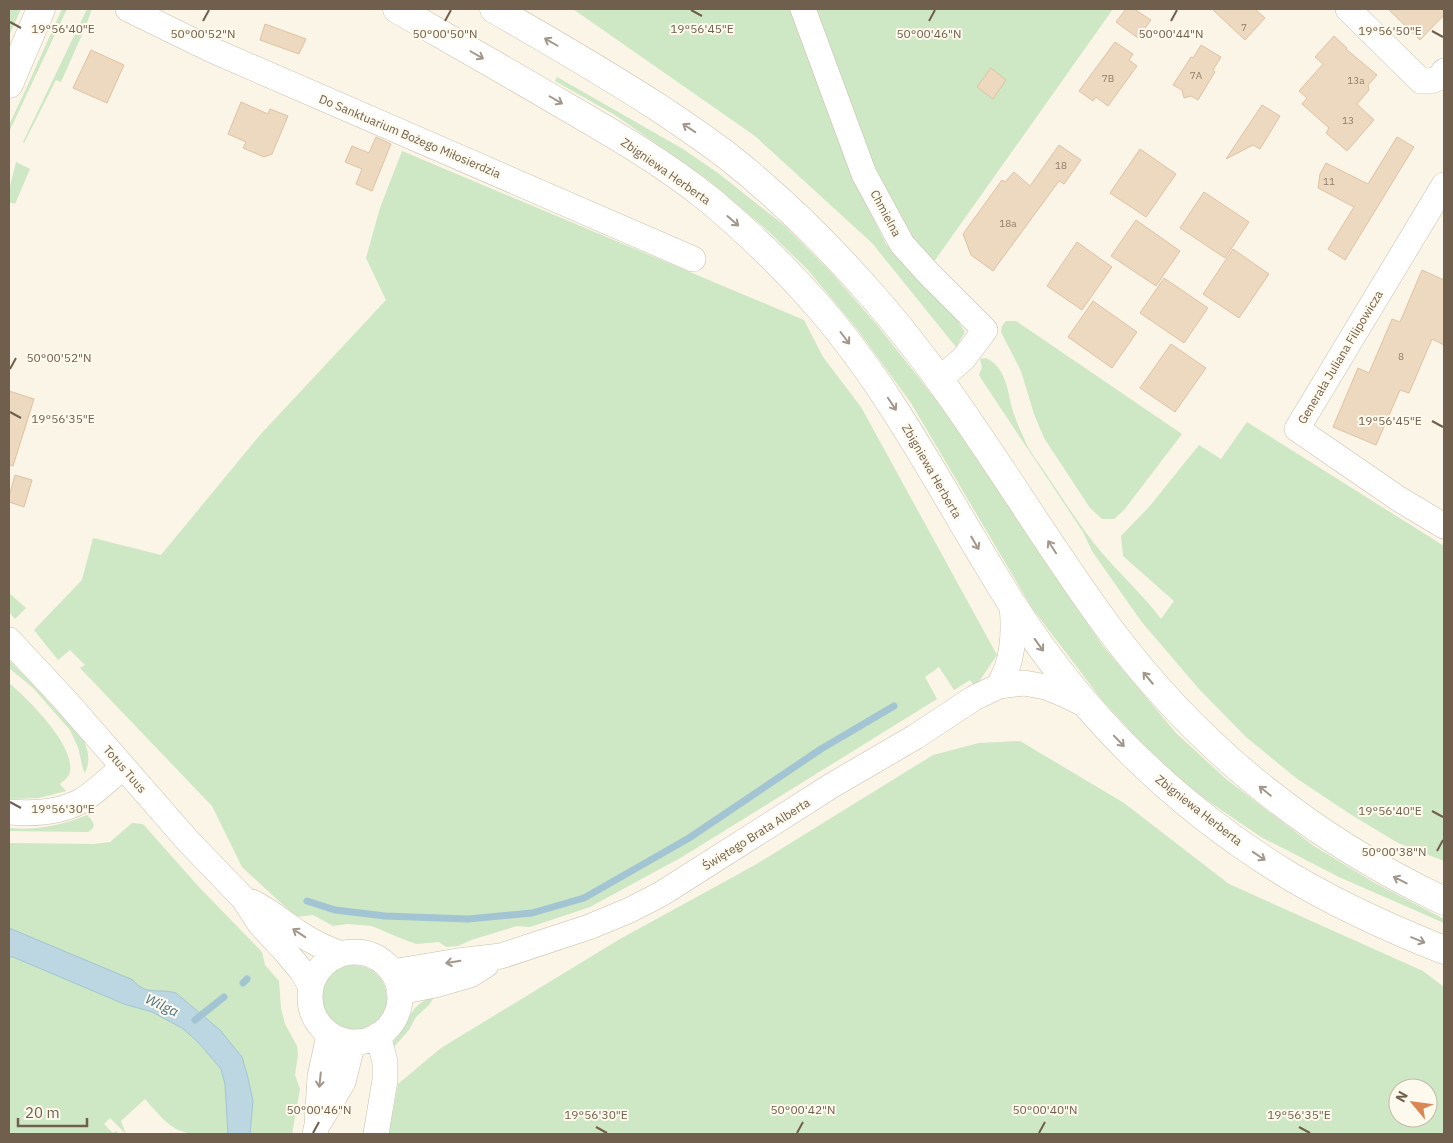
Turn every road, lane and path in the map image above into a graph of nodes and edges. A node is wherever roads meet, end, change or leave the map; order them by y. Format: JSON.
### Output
{"nodes":[{"id":1,"x":42,"y":9,"type":"edge"},
{"id":2,"x":128,"y":9,"type":"edge"},
{"id":3,"x":397,"y":9,"type":"edge"},
{"id":4,"x":494,"y":9,"type":"edge"},
{"id":5,"x":803,"y":9,"type":"edge"},
{"id":6,"x":1348,"y":9,"type":"edge"},
{"id":7,"x":1443,"y":73,"type":"edge"},
{"id":8,"x":9,"y":84,"type":"edge"},
{"id":9,"x":1444,"y":185,"type":"edge"},
{"id":10,"x":694,"y":259,"type":"dead end"},
{"id":11,"x":940,"y":379,"type":"junction"},
{"id":12,"x":1444,"y":526,"type":"edge"},
{"id":13,"x":1012,"y":605,"type":"junction"},
{"id":14,"x":9,"y":640,"type":"edge"},
{"id":15,"x":999,"y":686,"type":"junction"},
{"id":16,"x":1086,"y":705,"type":"junction"},
{"id":17,"x":123,"y":767,"type":"junction"},
{"id":18,"x":9,"y":812,"type":"edge"},
{"id":19,"x":243,"y":898,"type":"junction"},
{"id":20,"x":1444,"y":901,"type":"edge"},
{"id":21,"x":1444,"y":950,"type":"edge"},
{"id":22,"x":342,"y":954,"type":"junction"},
{"id":23,"x":395,"y":982,"type":"junction"},
{"id":24,"x":311,"y":987,"type":"junction"},
{"id":25,"x":329,"y":1035,"type":"junction"},
{"id":26,"x":378,"y":1036,"type":"junction"},
{"id":27,"x":353,"y":1042,"type":"junction"},
{"id":28,"x":316,"y":1130,"type":"edge"},
{"id":29,"x":376,"y":1134,"type":"edge"}],
"edges":[{"from":1,"to":8,"type":"main road"},
{"from":2,"to":10,"type":"street","name":"Do Sanktuarium Bożego Miłosierdzia"},
{"from":3,"to":13,"type":"main road","name":"Zbigniewa Herberta","one_way":true},
{"from":11,"to":4,"type":"main road","one_way":true},
{"from":5,"to":11,"type":"street","name":"Chmielna"},
{"from":6,"to":7,"type":"street"},
{"from":9,"to":12,"type":"street","name":"Generała Juliana Filipowicza"},
{"from":20,"to":11,"type":"main road","one_way":true},
{"from":13,"to":15,"type":"street"},
{"from":13,"to":16,"type":"main road","name":"Zbigniewa Herberta","one_way":true},
{"from":14,"to":17,"type":"street","name":"Totus Tuus"},
{"from":15,"to":16,"type":"street","name":"Świętego Brata Alberta"},
{"from":15,"to":23,"type":"street","name":"Świętego Brata Alberta"},
{"from":16,"to":21,"type":"main road","name":"Zbigniewa Herberta","one_way":true},
{"from":17,"to":18,"type":"street"},
{"from":17,"to":19,"type":"street","name":"Totus Tuus"},
{"from":22,"to":19,"type":"street","name":"Totus Tuus","one_way":true},
{"from":19,"to":24,"type":"street","name":"Totus Tuus"},
{"from":22,"to":23,"type":"street"},
{"from":22,"to":24,"type":"street"},
{"from":23,"to":26,"type":"street"},
{"from":24,"to":25,"type":"street"},
{"from":25,"to":27,"type":"street"},
{"from":25,"to":28,"type":"street","one_way":true},
{"from":26,"to":27,"type":"street"},
{"from":26,"to":29,"type":"street"},
{"from":27,"to":28,"type":"street"}]}
